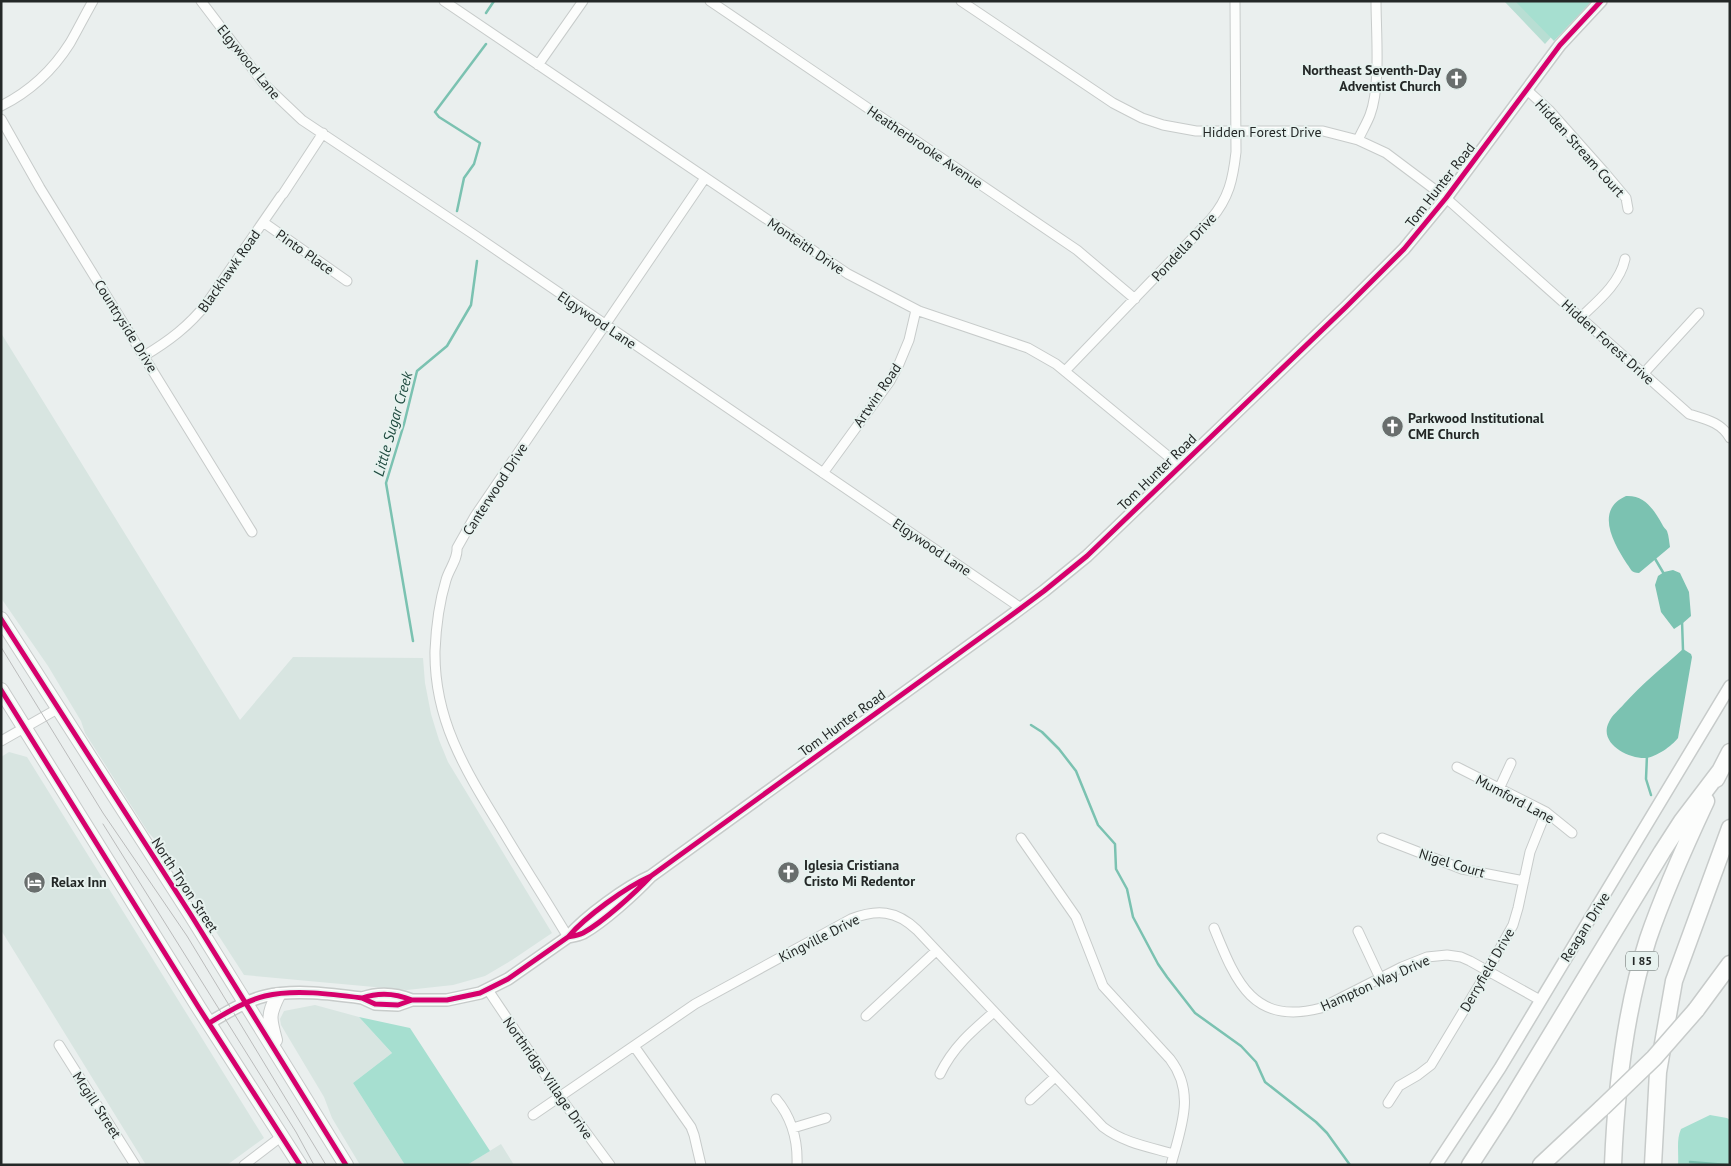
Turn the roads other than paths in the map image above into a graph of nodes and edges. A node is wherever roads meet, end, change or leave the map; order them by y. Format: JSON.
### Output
{"nodes":[{"id":1,"x":93,"y":1,"type":"edge"},
{"id":2,"x":201,"y":1,"type":"edge"},
{"id":3,"x":444,"y":1,"type":"edge"},
{"id":4,"x":583,"y":1,"type":"edge"},
{"id":5,"x":710,"y":1,"type":"edge"},
{"id":6,"x":961,"y":1,"type":"edge"},
{"id":7,"x":1235,"y":1,"type":"edge"},
{"id":8,"x":1376,"y":1,"type":"edge"},
{"id":9,"x":1601,"y":1,"type":"edge"},
{"id":10,"x":538,"y":65,"type":"junction"},
{"id":11,"x":1527,"y":90,"type":"junction"},
{"id":12,"x":1,"y":106,"type":"edge"},
{"id":13,"x":1,"y":119,"type":"edge"},
{"id":14,"x":1236,"y":131,"type":"junction"},
{"id":15,"x":323,"y":133,"type":"junction"},
{"id":16,"x":1358,"y":140,"type":"junction"},
{"id":17,"x":705,"y":178,"type":"junction"},
{"id":18,"x":1446,"y":198,"type":"junction"},
{"id":19,"x":1628,"y":210,"type":"dead end"},
{"id":20,"x":262,"y":222,"type":"junction"},
{"id":21,"x":1625,"y":259,"type":"dead end"},
{"id":22,"x":346,"y":281,"type":"dead end"},
{"id":23,"x":1135,"y":299,"type":"junction"},
{"id":24,"x":916,"y":310,"type":"junction"},
{"id":25,"x":1699,"y":313,"type":"dead end"},
{"id":26,"x":1581,"y":317,"type":"junction"},
{"id":27,"x":605,"y":325,"type":"junction"},
{"id":28,"x":144,"y":356,"type":"junction"},
{"id":29,"x":1065,"y":371,"type":"junction"},
{"id":30,"x":1644,"y":373,"type":"junction"},
{"id":31,"x":1730,"y":438,"type":"edge"},
{"id":32,"x":1180,"y":466,"type":"junction"},
{"id":33,"x":823,"y":473,"type":"junction"},
{"id":34,"x":252,"y":532,"type":"dead end"},
{"id":35,"x":1021,"y":608,"type":"junction"},
{"id":36,"x":1,"y":619,"type":"edge"},
{"id":37,"x":1730,"y":686,"type":"edge"},
{"id":38,"x":1,"y":690,"type":"edge"},
{"id":39,"x":58,"y":708,"type":"junction"},
{"id":40,"x":24,"y":728,"type":"junction"},
{"id":41,"x":1,"y":742,"type":"edge"},
{"id":42,"x":1730,"y":752,"type":"edge"},
{"id":43,"x":1511,"y":763,"type":"dead end"},
{"id":44,"x":1457,"y":767,"type":"dead end"},
{"id":45,"x":1720,"y":770,"type":"junction"},
{"id":46,"x":1499,"y":789,"type":"junction"},
{"id":47,"x":1546,"y":812,"type":"junction"},
{"id":48,"x":1730,"y":828,"type":"edge"},
{"id":49,"x":1572,"y":833,"type":"dead end"},
{"id":50,"x":1021,"y":838,"type":"dead end"},
{"id":51,"x":1382,"y":838,"type":"dead end"},
{"id":52,"x":1524,"y":880,"type":"junction"},
{"id":53,"x":1214,"y":928,"type":"dead end"},
{"id":54,"x":1358,"y":931,"type":"dead end"},
{"id":55,"x":568,"y":937,"type":"junction"},
{"id":56,"x":936,"y":951,"type":"junction"},
{"id":57,"x":1730,"y":964,"type":"edge"},
{"id":58,"x":1487,"y":970,"type":"junction"},
{"id":59,"x":1380,"y":978,"type":"junction"},
{"id":60,"x":488,"y":990,"type":"junction"},
{"id":61,"x":278,"y":994,"type":"junction"},
{"id":62,"x":1540,"y":1000,"type":"junction"},
{"id":63,"x":247,"y":1003,"type":"junction"},
{"id":64,"x":994,"y":1012,"type":"junction"},
{"id":65,"x":866,"y":1016,"type":"dead end"},
{"id":66,"x":209,"y":1023,"type":"junction"},
{"id":67,"x":59,"y":1045,"type":"dead end"},
{"id":68,"x":634,"y":1046,"type":"junction"},
{"id":69,"x":280,"y":1058,"type":"junction"},
{"id":70,"x":940,"y":1074,"type":"dead end"},
{"id":71,"x":1055,"y":1077,"type":"junction"},
{"id":72,"x":560,"y":1097,"type":"junction"},
{"id":73,"x":776,"y":1099,"type":"dead end"},
{"id":74,"x":1030,"y":1100,"type":"dead end"},
{"id":75,"x":1388,"y":1103,"type":"dead end"},
{"id":76,"x":533,"y":1115,"type":"dead end"},
{"id":77,"x":826,"y":1118,"type":"dead end"},
{"id":78,"x":793,"y":1128,"type":"junction"},
{"id":79,"x":282,"y":1136,"type":"junction"},
{"id":80,"x":1174,"y":1154,"type":"junction"},
{"id":81,"x":135,"y":1165,"type":"edge"},
{"id":82,"x":244,"y":1165,"type":"edge"},
{"id":83,"x":300,"y":1165,"type":"edge"},
{"id":84,"x":346,"y":1165,"type":"edge"},
{"id":85,"x":610,"y":1165,"type":"edge"},
{"id":86,"x":701,"y":1165,"type":"edge"},
{"id":87,"x":797,"y":1165,"type":"edge"},
{"id":88,"x":1171,"y":1165,"type":"edge"},
{"id":89,"x":1436,"y":1165,"type":"edge"},
{"id":90,"x":1470,"y":1165,"type":"edge"},
{"id":91,"x":1541,"y":1165,"type":"edge"},
{"id":92,"x":1613,"y":1165,"type":"edge"},
{"id":93,"x":1653,"y":1165,"type":"edge"}],
"edges":[{"from":1,"to":12,"type":"street"},
{"from":2,"to":15,"type":"street","name":"Elgywood Lane"},
{"from":3,"to":10,"type":"street","name":"Monteith Drive"},
{"from":4,"to":10,"type":"street"},
{"from":5,"to":23,"type":"street","name":"Heatherbrooke Avenue"},
{"from":6,"to":14,"type":"street","name":"Hidden Forest Drive"},
{"from":7,"to":14,"type":"street","name":"Pondella Drive"},
{"from":8,"to":16,"type":"street"},
{"from":9,"to":11,"type":"street","name":"Tom Hunter Road"},
{"from":10,"to":17,"type":"street","name":"Monteith Drive"},
{"from":11,"to":18,"type":"street","name":"Tom Hunter Road"},
{"from":11,"to":19,"type":"street","name":"Hidden Stream Court"},
{"from":13,"to":28,"type":"street","name":"Countryside Drive"},
{"from":14,"to":16,"type":"street","name":"Hidden Forest Drive"},
{"from":14,"to":23,"type":"street","name":"Pondella Drive"},
{"from":15,"to":20,"type":"street","name":"Blackhawk Road"},
{"from":15,"to":27,"type":"street","name":"Elgywood Lane"},
{"from":16,"to":18,"type":"street","name":"Hidden Forest Drive"},
{"from":17,"to":24,"type":"street","name":"Monteith Drive"},
{"from":17,"to":27,"type":"street","name":"Canterwood Drive"},
{"from":18,"to":26,"type":"street","name":"Hidden Forest Drive"},
{"from":18,"to":32,"type":"street","name":"Tom Hunter Road"},
{"from":20,"to":22,"type":"street","name":"Pinto Place"},
{"from":20,"to":28,"type":"street","name":"Blackhawk Road"},
{"from":21,"to":26,"type":"street"},
{"from":23,"to":29,"type":"street","name":"Pondella Drive"},
{"from":24,"to":29,"type":"street","name":"Monteith Drive"},
{"from":24,"to":33,"type":"street","name":"Artwin Road"},
{"from":25,"to":30,"type":"street"},
{"from":26,"to":30,"type":"street","name":"Hidden Forest Drive"},
{"from":27,"to":33,"type":"street","name":"Elgywood Lane"},
{"from":27,"to":55,"type":"street","name":"Canterwood Drive"},
{"from":28,"to":34,"type":"street","name":"Countryside Drive"},
{"from":29,"to":32,"type":"street","name":"Monteith Drive"},
{"from":30,"to":31,"type":"street","name":"Hidden Forest Drive"},
{"from":32,"to":35,"type":"street","name":"Tom Hunter Road"},
{"from":33,"to":35,"type":"street","name":"Elgywood Lane"},
{"from":35,"to":55,"type":"street","name":"Tom Hunter Road"},
{"from":36,"to":39,"type":"main road","name":"North Tryon Street"},
{"from":37,"to":62,"type":"street","name":"Reagan Drive"},
{"from":38,"to":40,"type":"main road"},
{"from":39,"to":40,"type":"street"},
{"from":39,"to":63,"type":"main road","name":"North Tryon Street"},
{"from":40,"to":41,"type":"street"},
{"from":40,"to":66,"type":"main road"},
{"from":42,"to":45,"type":"highway","number":"I 85"},
{"from":43,"to":46,"type":"street"},
{"from":44,"to":46,"type":"street","name":"Mumford Lane"},
{"from":45,"to":90,"type":"highway"},
{"from":45,"to":92,"type":"highway","number":"I 85"},
{"from":46,"to":47,"type":"street","name":"Mumford Lane"},
{"from":47,"to":49,"type":"street","name":"Mumford Lane"},
{"from":47,"to":52,"type":"street","name":"Derryfield Drive"},
{"from":48,"to":93,"type":"highway","number":"I 85"},
{"from":50,"to":80,"type":"street"},
{"from":51,"to":52,"type":"street","name":"Nigel Court"},
{"from":52,"to":58,"type":"street","name":"Derryfield Drive"},
{"from":53,"to":59,"type":"street","name":"Hampton Way Drive"},
{"from":54,"to":59,"type":"street"},
{"from":55,"to":60,"type":"street","name":"Tom Hunter Road"},
{"from":56,"to":64,"type":"street","name":"Kingville Drive"},
{"from":56,"to":65,"type":"street"},
{"from":56,"to":68,"type":"street","name":"Kingville Drive"},
{"from":57,"to":91,"type":"highway","bridge":true},
{"from":58,"to":59,"type":"street","name":"Hampton Way Drive"},
{"from":58,"to":62,"type":"street","name":"Hampton Way Drive"},
{"from":58,"to":75,"type":"street","name":"Derryfield Drive"},
{"from":60,"to":61,"type":"street","name":"Tom Hunter Road"},
{"from":60,"to":72,"type":"street","name":"Northridge Village Drive"},
{"from":61,"to":63,"type":"street","name":"Tom Hunter Road"},
{"from":61,"to":69,"type":"main road"},
{"from":62,"to":89,"type":"street","name":"Reagan Drive"},
{"from":63,"to":66,"type":"street","name":"Tom Hunter Road"},
{"from":63,"to":69,"type":"main road","name":"North Tryon Street"},
{"from":64,"to":70,"type":"street"},
{"from":64,"to":71,"type":"street","name":"Kingville Drive"},
{"from":66,"to":79,"type":"main road"},
{"from":67,"to":81,"type":"street","name":"Mcgill Street"},
{"from":68,"to":72,"type":"street","name":"Kingville Drive"},
{"from":68,"to":86,"type":"street"},
{"from":69,"to":84,"type":"main road","name":"North Tryon Street"},
{"from":71,"to":74,"type":"street"},
{"from":71,"to":80,"type":"street","name":"Kingville Drive"},
{"from":72,"to":76,"type":"street","name":"Kingville Drive"},
{"from":72,"to":85,"type":"street","name":"Northridge Village Drive"},
{"from":73,"to":78,"type":"street"},
{"from":77,"to":78,"type":"street"},
{"from":78,"to":87,"type":"street"},
{"from":79,"to":82,"type":"street"},
{"from":79,"to":83,"type":"main road"},
{"from":80,"to":88,"type":"street"}]}
